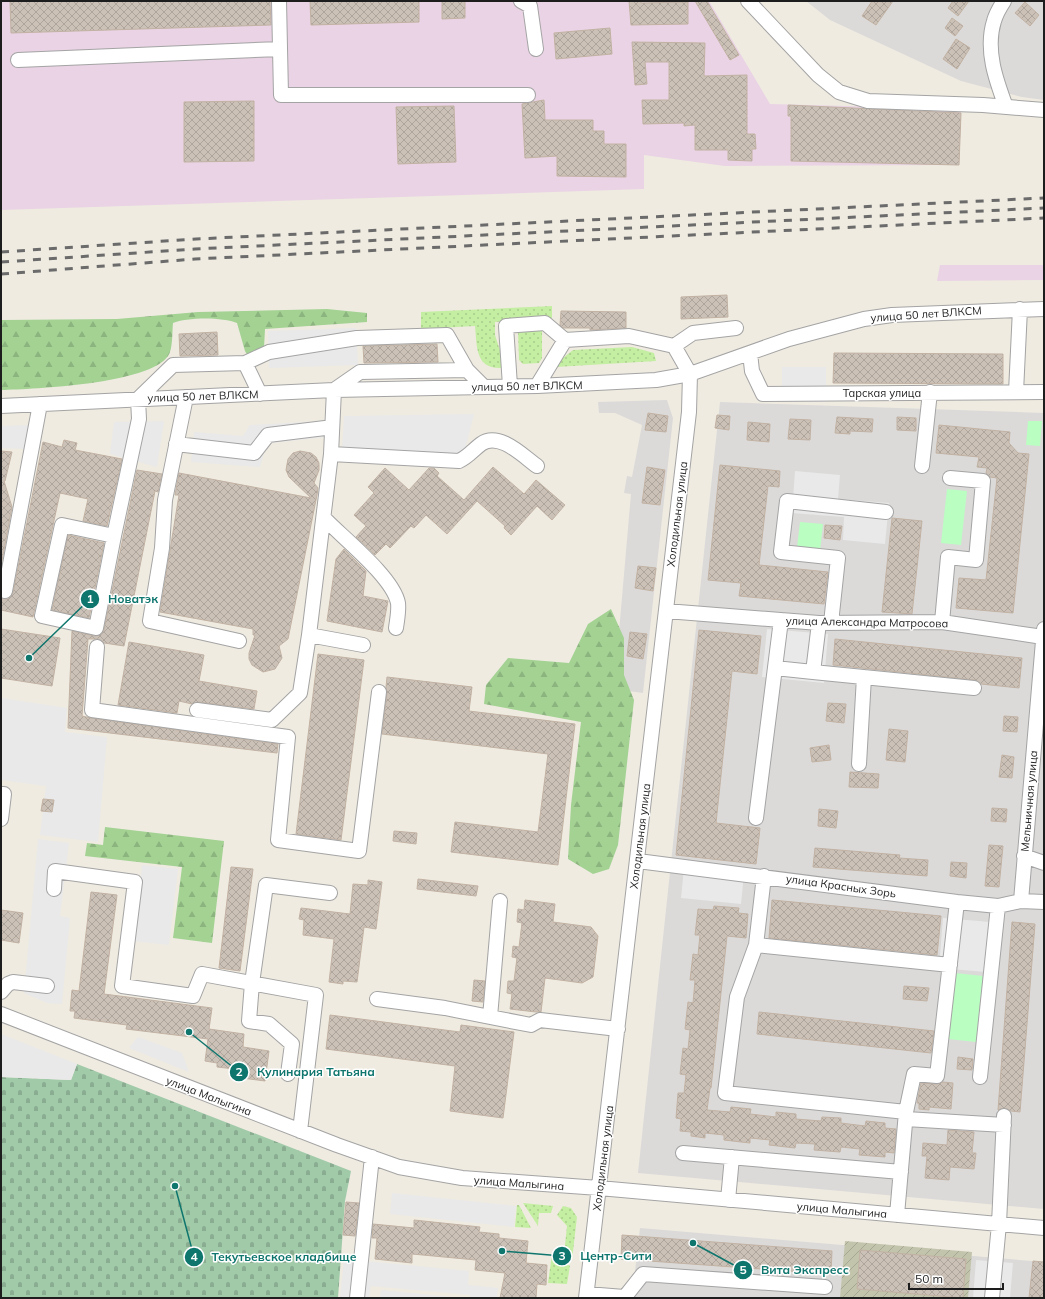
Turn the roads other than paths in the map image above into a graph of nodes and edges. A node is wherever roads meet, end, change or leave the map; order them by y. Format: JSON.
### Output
{"nodes":[{"id":1,"x":279,"y":1,"type":"edge"},
{"id":2,"x":521,"y":1,"type":"edge"},
{"id":3,"x":748,"y":1,"type":"edge"},
{"id":4,"x":1004,"y":1,"type":"edge"},
{"id":5,"x":280,"y":49,"type":"junction"},
{"id":6,"x":536,"y":49,"type":"dead end"},
{"id":7,"x":18,"y":60,"type":"dead end"},
{"id":8,"x":528,"y":95,"type":"dead end"},
{"id":9,"x":1006,"y":107,"type":"junction"},
{"id":10,"x":1044,"y":110,"type":"edge"},
{"id":11,"x":1020,"y":309,"type":"junction"},
{"id":12,"x":1044,"y":309,"type":"edge"},
{"id":13,"x":736,"y":328,"type":"dead end"},
{"id":14,"x":565,"y":340,"type":"junction"},
{"id":15,"x":674,"y":346,"type":"junction"},
{"id":16,"x":750,"y":353,"type":"junction"},
{"id":17,"x":245,"y":362,"type":"junction"},
{"id":18,"x":467,"y":370,"type":"junction"},
{"id":19,"x":690,"y":374,"type":"junction"},
{"id":20,"x":510,"y":386,"type":"junction"},
{"id":21,"x":537,"y":386,"type":"junction"},
{"id":22,"x":484,"y":387,"type":"junction"},
{"id":23,"x":334,"y":390,"type":"junction"},
{"id":24,"x":930,"y":392,"type":"junction"},
{"id":25,"x":1016,"y":392,"type":"junction"},
{"id":26,"x":1044,"y":392,"type":"edge"},
{"id":27,"x":260,"y":394,"type":"junction"},
{"id":28,"x":186,"y":397,"type":"junction"},
{"id":29,"x":138,"y":399,"type":"junction"},
{"id":30,"x":40,"y":404,"type":"junction"},
{"id":31,"x":1,"y":406,"type":"edge"},
{"id":32,"x":325,"y":428,"type":"dead end"},
{"id":33,"x":176,"y":444,"type":"junction"},
{"id":34,"x":331,"y":454,"type":"junction"},
{"id":35,"x":537,"y":466,"type":"dead end"},
{"id":36,"x":922,"y":466,"type":"dead end"},
{"id":37,"x":950,"y":478,"type":"dead end"},
{"id":38,"x":886,"y":512,"type":"dead end"},
{"id":39,"x":324,"y":518,"type":"junction"},
{"id":40,"x":114,"y":536,"type":"junction"},
{"id":41,"x":5,"y":591,"type":"dead end"},
{"id":42,"x":666,"y":611,"type":"junction"},
{"id":43,"x":781,"y":620,"type":"junction"},
{"id":44,"x":942,"y":622,"type":"junction"},
{"id":45,"x":825,"y":623,"type":"junction"},
{"id":46,"x":396,"y":628,"type":"dead end"},
{"id":47,"x":1043,"y":633,"type":"edge"},
{"id":48,"x":309,"y":635,"type":"junction"},
{"id":49,"x":239,"y":641,"type":"dead end"},
{"id":50,"x":362,"y":645,"type":"dead end"},
{"id":51,"x":97,"y":647,"type":"dead end"},
{"id":52,"x":775,"y":668,"type":"junction"},
{"id":53,"x":813,"y":672,"type":"junction"},
{"id":54,"x":864,"y":677,"type":"junction"},
{"id":55,"x":974,"y":688,"type":"dead end"},
{"id":56,"x":379,"y":692,"type":"dead end"},
{"id":57,"x":197,"y":710,"type":"dead end"},
{"id":58,"x":859,"y":764,"type":"dead end"},
{"id":59,"x":1,"y":794,"type":"edge"},
{"id":60,"x":756,"y":818,"type":"dead end"},
{"id":61,"x":1,"y":819,"type":"edge"},
{"id":62,"x":1024,"y":856,"type":"junction"},
{"id":63,"x":638,"y":861,"type":"junction"},
{"id":64,"x":1044,"y":863,"type":"edge"},
{"id":65,"x":764,"y":876,"type":"junction"},
{"id":66,"x":54,"y":889,"type":"dead end"},
{"id":67,"x":330,"y":893,"type":"dead end"},
{"id":68,"x":500,"y":901,"type":"dead end"},
{"id":69,"x":1021,"y":901,"type":"junction"},
{"id":70,"x":957,"y":902,"type":"junction"},
{"id":71,"x":1044,"y":902,"type":"edge"},
{"id":72,"x":998,"y":906,"type":"junction"},
{"id":73,"x":756,"y":945,"type":"junction"},
{"id":74,"x":950,"y":965,"type":"junction"},
{"id":75,"x":252,"y":983,"type":"junction"},
{"id":76,"x":47,"y":986,"type":"dead end"},
{"id":77,"x":1,"y":992,"type":"edge"},
{"id":78,"x":377,"y":999,"type":"dead end"},
{"id":79,"x":1,"y":1014,"type":"edge"},
{"id":80,"x":490,"y":1017,"type":"junction"},
{"id":81,"x":618,"y":1028,"type":"junction"},
{"id":82,"x":288,"y":1074,"type":"dead end"},
{"id":83,"x":980,"y":1077,"type":"dead end"},
{"id":84,"x":906,"y":1115,"type":"junction"},
{"id":85,"x":300,"y":1131,"type":"junction"},
{"id":86,"x":683,"y":1153,"type":"dead end"},
{"id":87,"x":372,"y":1157,"type":"junction"},
{"id":88,"x":732,"y":1157,"type":"junction"},
{"id":89,"x":901,"y":1172,"type":"junction"},
{"id":90,"x":599,"y":1188,"type":"junction"},
{"id":91,"x":728,"y":1200,"type":"junction"},
{"id":92,"x":897,"y":1215,"type":"junction"},
{"id":93,"x":999,"y":1224,"type":"junction"},
{"id":94,"x":1044,"y":1228,"type":"edge"},
{"id":95,"x":825,"y":1287,"type":"dead end"},
{"id":96,"x":587,"y":1296,"type":"edge"},
{"id":97,"x":624,"y":1297,"type":"edge"},
{"id":98,"x":357,"y":1298,"type":"edge"},
{"id":99,"x":992,"y":1298,"type":"edge"}],
"edges":[{"from":1,"to":5,"type":"street"},
{"from":2,"to":6,"type":"street"},
{"from":3,"to":9,"type":"street"},
{"from":4,"to":9,"type":"street"},
{"from":5,"to":7,"type":"street"},
{"from":5,"to":8,"type":"street"},
{"from":9,"to":10,"type":"street"},
{"from":11,"to":12,"type":"street","name":"улица 50 лет ВЛКСМ"},
{"from":11,"to":16,"type":"street","name":"улица 50 лет ВЛКСМ"},
{"from":11,"to":25,"type":"street"},
{"from":13,"to":15,"type":"street"},
{"from":14,"to":15,"type":"street"},
{"from":14,"to":20,"type":"street"},
{"from":14,"to":21,"type":"street"},
{"from":15,"to":19,"type":"street"},
{"from":16,"to":19,"type":"street","name":"улица 50 лет ВЛКСМ"},
{"from":16,"to":24,"type":"street","name":"Тарская улица"},
{"from":17,"to":18,"type":"street"},
{"from":17,"to":27,"type":"street"},
{"from":17,"to":29,"type":"street"},
{"from":18,"to":22,"type":"street"},
{"from":18,"to":23,"type":"street"},
{"from":19,"to":21,"type":"street","name":"улица 50 лет ВЛКСМ"},
{"from":19,"to":42,"type":"street","name":"Холодильная улица"},
{"from":20,"to":21,"type":"street","name":"улица 50 лет ВЛКСМ"},
{"from":20,"to":22,"type":"street","name":"улица 50 лет ВЛКСМ"},
{"from":22,"to":23,"type":"street","name":"улица 50 лет ВЛКСМ"},
{"from":23,"to":27,"type":"street","name":"улица 50 лет ВЛКСМ"},
{"from":23,"to":34,"type":"street"},
{"from":24,"to":25,"type":"street","name":"Тарская улица"},
{"from":24,"to":36,"type":"street"},
{"from":25,"to":26,"type":"street","name":"Тарская улица"},
{"from":27,"to":28,"type":"street","name":"улица 50 лет ВЛКСМ"},
{"from":28,"to":29,"type":"street","name":"улица 50 лет ВЛКСМ"},
{"from":28,"to":33,"type":"street"},
{"from":29,"to":30,"type":"street","name":"улица 50 лет ВЛКСМ"},
{"from":29,"to":40,"type":"street"},
{"from":30,"to":31,"type":"street","name":"улица 50 лет ВЛКСМ"},
{"from":30,"to":41,"type":"street"},
{"from":32,"to":33,"type":"street"},
{"from":33,"to":49,"type":"street"},
{"from":34,"to":35,"type":"street"},
{"from":34,"to":39,"type":"street"},
{"from":37,"to":44,"type":"street"},
{"from":38,"to":45,"type":"street"},
{"from":39,"to":46,"type":"street"},
{"from":39,"to":48,"type":"street"},
{"from":40,"to":40,"type":"street"},
{"from":42,"to":43,"type":"street","name":"улица Александра Матросова"},
{"from":42,"to":63,"type":"street","name":"Холодильная улица"},
{"from":43,"to":45,"type":"street","name":"улица Александра Матросова"},
{"from":43,"to":52,"type":"street"},
{"from":44,"to":45,"type":"street","name":"улица Александра Матросова"},
{"from":44,"to":47,"type":"street","name":"улица Александра Матросова"},
{"from":45,"to":53,"type":"street"},
{"from":47,"to":62,"type":"street","name":"Мельничная улица"},
{"from":48,"to":50,"type":"street"},
{"from":48,"to":57,"type":"street"},
{"from":51,"to":56,"type":"street"},
{"from":52,"to":53,"type":"street"},
{"from":52,"to":60,"type":"street"},
{"from":53,"to":54,"type":"street"},
{"from":54,"to":55,"type":"street"},
{"from":54,"to":58,"type":"street"},
{"from":59,"to":61,"type":"street"},
{"from":62,"to":64,"type":"street"},
{"from":62,"to":69,"type":"street","name":"Мельничная улица"},
{"from":63,"to":65,"type":"street","name":"улица Красных Зорь"},
{"from":63,"to":81,"type":"street","name":"Холодильная улица"},
{"from":65,"to":70,"type":"street","name":"улица Красных Зорь"},
{"from":65,"to":73,"type":"street"},
{"from":66,"to":75,"type":"street"},
{"from":67,"to":75,"type":"street"},
{"from":68,"to":80,"type":"street"},
{"from":69,"to":71,"type":"street","name":"улица Красных Зорь"},
{"from":69,"to":72,"type":"street","name":"улица Красных Зорь"},
{"from":70,"to":72,"type":"street","name":"улица Красных Зорь"},
{"from":70,"to":74,"type":"street"},
{"from":72,"to":83,"type":"street"},
{"from":73,"to":74,"type":"street"},
{"from":73,"to":84,"type":"street"},
{"from":74,"to":84,"type":"street"},
{"from":75,"to":82,"type":"street"},
{"from":75,"to":85,"type":"street"},
{"from":76,"to":77,"type":"street"},
{"from":78,"to":80,"type":"street"},
{"from":79,"to":85,"type":"street","name":"улица Малыгина"},
{"from":80,"to":81,"type":"street"},
{"from":81,"to":90,"type":"street","name":"Холодильная улица"},
{"from":84,"to":89,"type":"street"},
{"from":84,"to":93,"type":"street"},
{"from":85,"to":87,"type":"street","name":"улица Малыгина"},
{"from":86,"to":88,"type":"street"},
{"from":87,"to":90,"type":"street","name":"улица Малыгина"},
{"from":87,"to":98,"type":"street"},
{"from":88,"to":89,"type":"street"},
{"from":88,"to":91,"type":"street"},
{"from":89,"to":92,"type":"street"},
{"from":90,"to":91,"type":"street","name":"улица Малыгина"},
{"from":90,"to":96,"type":"street","name":"Холодильная улица"},
{"from":91,"to":92,"type":"street","name":"улица Малыгина"},
{"from":92,"to":93,"type":"street","name":"улица Малыгина"},
{"from":93,"to":94,"type":"street","name":"улица Малыгина"},
{"from":93,"to":99,"type":"street"},
{"from":95,"to":97,"type":"street"},
{"from":96,"to":97,"type":"street"}]}
